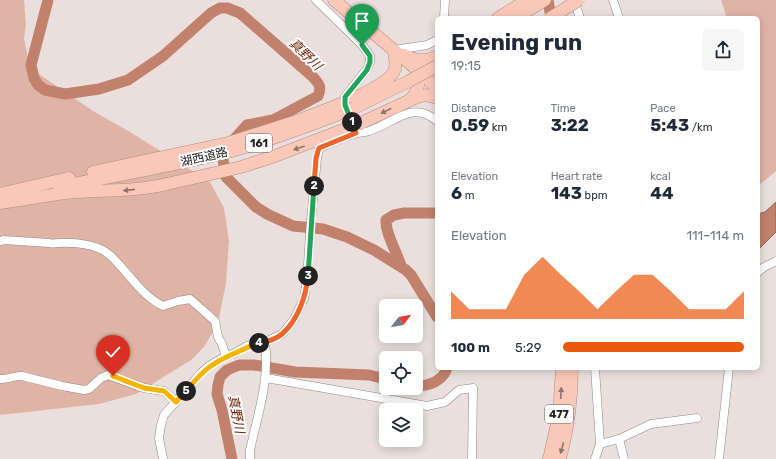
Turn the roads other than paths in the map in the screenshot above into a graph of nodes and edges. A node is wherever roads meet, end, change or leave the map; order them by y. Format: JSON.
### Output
{"nodes":[{"id":1,"x":316,"y":0,"type":"edge"},
{"id":2,"x":334,"y":0,"type":"edge"},
{"id":3,"x":445,"y":0,"type":"edge"},
{"id":4,"x":574,"y":0,"type":"edge"},
{"id":5,"x":579,"y":0,"type":"edge"},
{"id":6,"x":613,"y":0,"type":"edge"},
{"id":7,"x":524,"y":2,"type":"edge"},
{"id":8,"x":542,"y":2,"type":"edge"},
{"id":9,"x":444,"y":16,"type":"edge"},
{"id":10,"x":501,"y":16,"type":"edge"},
{"id":11,"x":519,"y":16,"type":"edge"},
{"id":12,"x":553,"y":16,"type":"edge"},
{"id":13,"x":579,"y":16,"type":"edge"},
{"id":14,"x":618,"y":16,"type":"edge"},
{"id":15,"x":435,"y":41,"type":"edge"},
{"id":16,"x":394,"y":50,"type":"junction"},
{"id":17,"x":435,"y":58,"type":"edge"},
{"id":18,"x":435,"y":59,"type":"edge"},
{"id":19,"x":435,"y":67,"type":"edge"},
{"id":20,"x":421,"y":76,"type":"edge"},
{"id":21,"x":382,"y":83,"type":"junction"},
{"id":22,"x":435,"y":87,"type":"edge"},
{"id":23,"x":435,"y":97,"type":"edge"},
{"id":24,"x":411,"y":99,"type":"junction"},
{"id":25,"x":352,"y":104,"type":"junction"},
{"id":26,"x":435,"y":119,"type":"edge"},
{"id":27,"x":359,"y":128,"type":"junction"},
{"id":28,"x":159,"y":163,"type":"junction"},
{"id":29,"x":52,"y":188,"type":"junction"},
{"id":30,"x":0,"y":195,"type":"edge"},
{"id":31,"x":0,"y":202,"type":"edge"},
{"id":32,"x":0,"y":241,"type":"edge"},
{"id":33,"x":776,"y":261,"type":"edge"},
{"id":34,"x":760,"y":270,"type":"edge"},
{"id":35,"x":265,"y":342,"type":"junction"},
{"id":36,"x":226,"y":356,"type":"junction"},
{"id":37,"x":562,"y":370,"type":"edge"},
{"id":38,"x":572,"y":370,"type":"edge"},
{"id":39,"x":595,"y":370,"type":"edge"},
{"id":40,"x":729,"y":370,"type":"edge"},
{"id":41,"x":266,"y":377,"type":"junction"},
{"id":42,"x":0,"y":379,"type":"edge"},
{"id":43,"x":176,"y":402,"type":"junction"},
{"id":44,"x":697,"y":418,"type":"dead end"},
{"id":45,"x":619,"y":439,"type":"junction"},
{"id":46,"x":600,"y":444,"type":"junction"},
{"id":47,"x":163,"y":459,"type":"edge"},
{"id":48,"x":250,"y":459,"type":"edge"},
{"id":49,"x":472,"y":459,"type":"edge"},
{"id":50,"x":549,"y":459,"type":"edge"},
{"id":51,"x":560,"y":459,"type":"edge"},
{"id":52,"x":595,"y":459,"type":"edge"},
{"id":53,"x":624,"y":459,"type":"edge"},
{"id":54,"x":719,"y":459,"type":"edge"}],
"edges":[{"from":1,"to":27,"type":"street"},
{"from":2,"to":16,"type":"highway"},
{"from":3,"to":9,"type":"street"},
{"from":4,"to":13,"type":"street"},
{"from":5,"to":12,"type":"highway","bridge":true},
{"from":6,"to":14,"type":"street"},
{"from":7,"to":10,"type":"highway"},
{"from":8,"to":11,"type":"highway"},
{"from":15,"to":16,"type":"street"},
{"from":16,"to":17,"type":"highway"},
{"from":16,"to":20,"type":"highway"},
{"from":16,"to":21,"type":"highway"},
{"from":18,"to":20,"type":"highway"},
{"from":19,"to":20,"type":"highway","bridge":true},
{"from":20,"to":21,"type":"highway"},
{"from":20,"to":22,"type":"highway"},
{"from":20,"to":24,"type":"highway"},
{"from":20,"to":25,"type":"highway"},
{"from":21,"to":25,"type":"highway"},
{"from":23,"to":24,"type":"highway"},
{"from":24,"to":27,"type":"highway","one_way":true},
{"from":25,"to":28,"type":"highway","bridge":true},
{"from":26,"to":27,"type":"street"},
{"from":27,"to":31,"type":"highway","one_way":true,"bridge":true},
{"from":27,"to":35,"type":"street"},
{"from":28,"to":29,"type":"highway"},
{"from":28,"to":30,"type":"highway"},
{"from":29,"to":30,"type":"highway"},
{"from":29,"to":31,"type":"highway"},
{"from":32,"to":36,"type":"street"},
{"from":33,"to":34,"type":"street"},
{"from":35,"to":36,"type":"street"},
{"from":35,"to":41,"type":"street"},
{"from":36,"to":43,"type":"street"},
{"from":50,"to":37,"type":"highway","number":"477","one_way":true},
{"from":38,"to":51,"type":"highway","number":"477","one_way":true},
{"from":39,"to":46,"type":"street"},
{"from":40,"to":54,"type":"street"},
{"from":41,"to":48,"type":"street"},
{"from":41,"to":49,"type":"street"},
{"from":42,"to":43,"type":"street"},
{"from":43,"to":47,"type":"street"},
{"from":44,"to":45,"type":"street"},
{"from":45,"to":46,"type":"street"},
{"from":45,"to":53,"type":"street"},
{"from":46,"to":52,"type":"street"}]}
